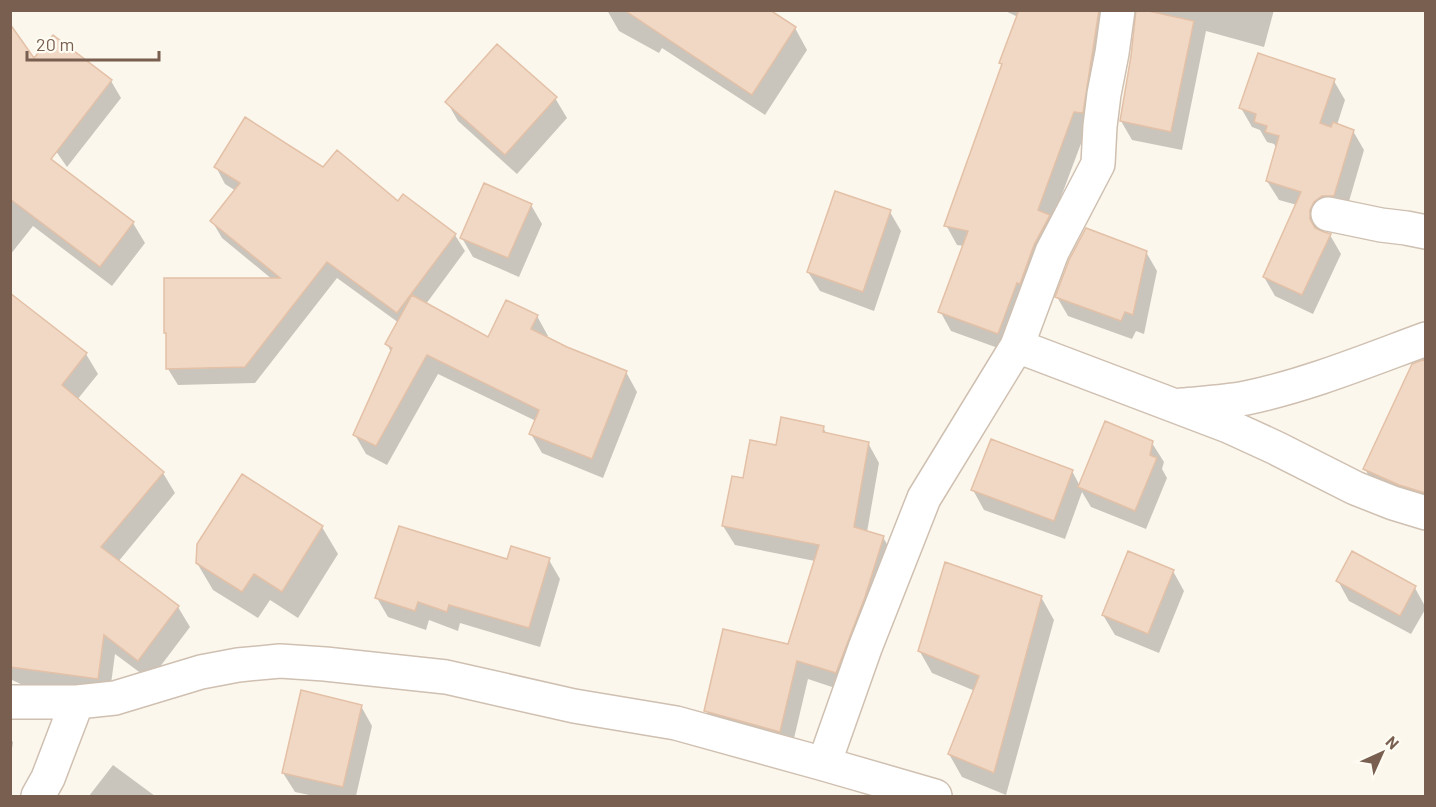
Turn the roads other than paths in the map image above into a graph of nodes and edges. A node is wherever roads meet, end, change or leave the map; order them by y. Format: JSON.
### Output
{"nodes":[{"id":1,"x":1118,"y":10,"type":"edge"},
{"id":2,"x":1328,"y":214,"type":"dead end"},
{"id":3,"x":1425,"y":232,"type":"edge"},
{"id":4,"x":1425,"y":317,"type":"edge"},
{"id":5,"x":1414,"y":344,"type":"edge"},
{"id":6,"x":1017,"y":346,"type":"junction"},
{"id":7,"x":1176,"y":406,"type":"junction"},
{"id":8,"x":1425,"y":513,"type":"edge"},
{"id":9,"x":10,"y":702,"type":"edge"},
{"id":10,"x":77,"y":702,"type":"junction"},
{"id":11,"x":824,"y":764,"type":"junction"},
{"id":12,"x":38,"y":796,"type":"edge"},
{"id":13,"x":935,"y":796,"type":"edge"}],
"edges":[{"from":1,"to":6,"type":"street"},
{"from":2,"to":3,"type":"street"},
{"from":4,"to":5,"type":"street"},
{"from":5,"to":7,"type":"street"},
{"from":6,"to":7,"type":"street"},
{"from":6,"to":11,"type":"street"},
{"from":7,"to":8,"type":"street"},
{"from":9,"to":10,"type":"street"},
{"from":10,"to":11,"type":"street"},
{"from":10,"to":12,"type":"street"},
{"from":11,"to":13,"type":"street"}]}
